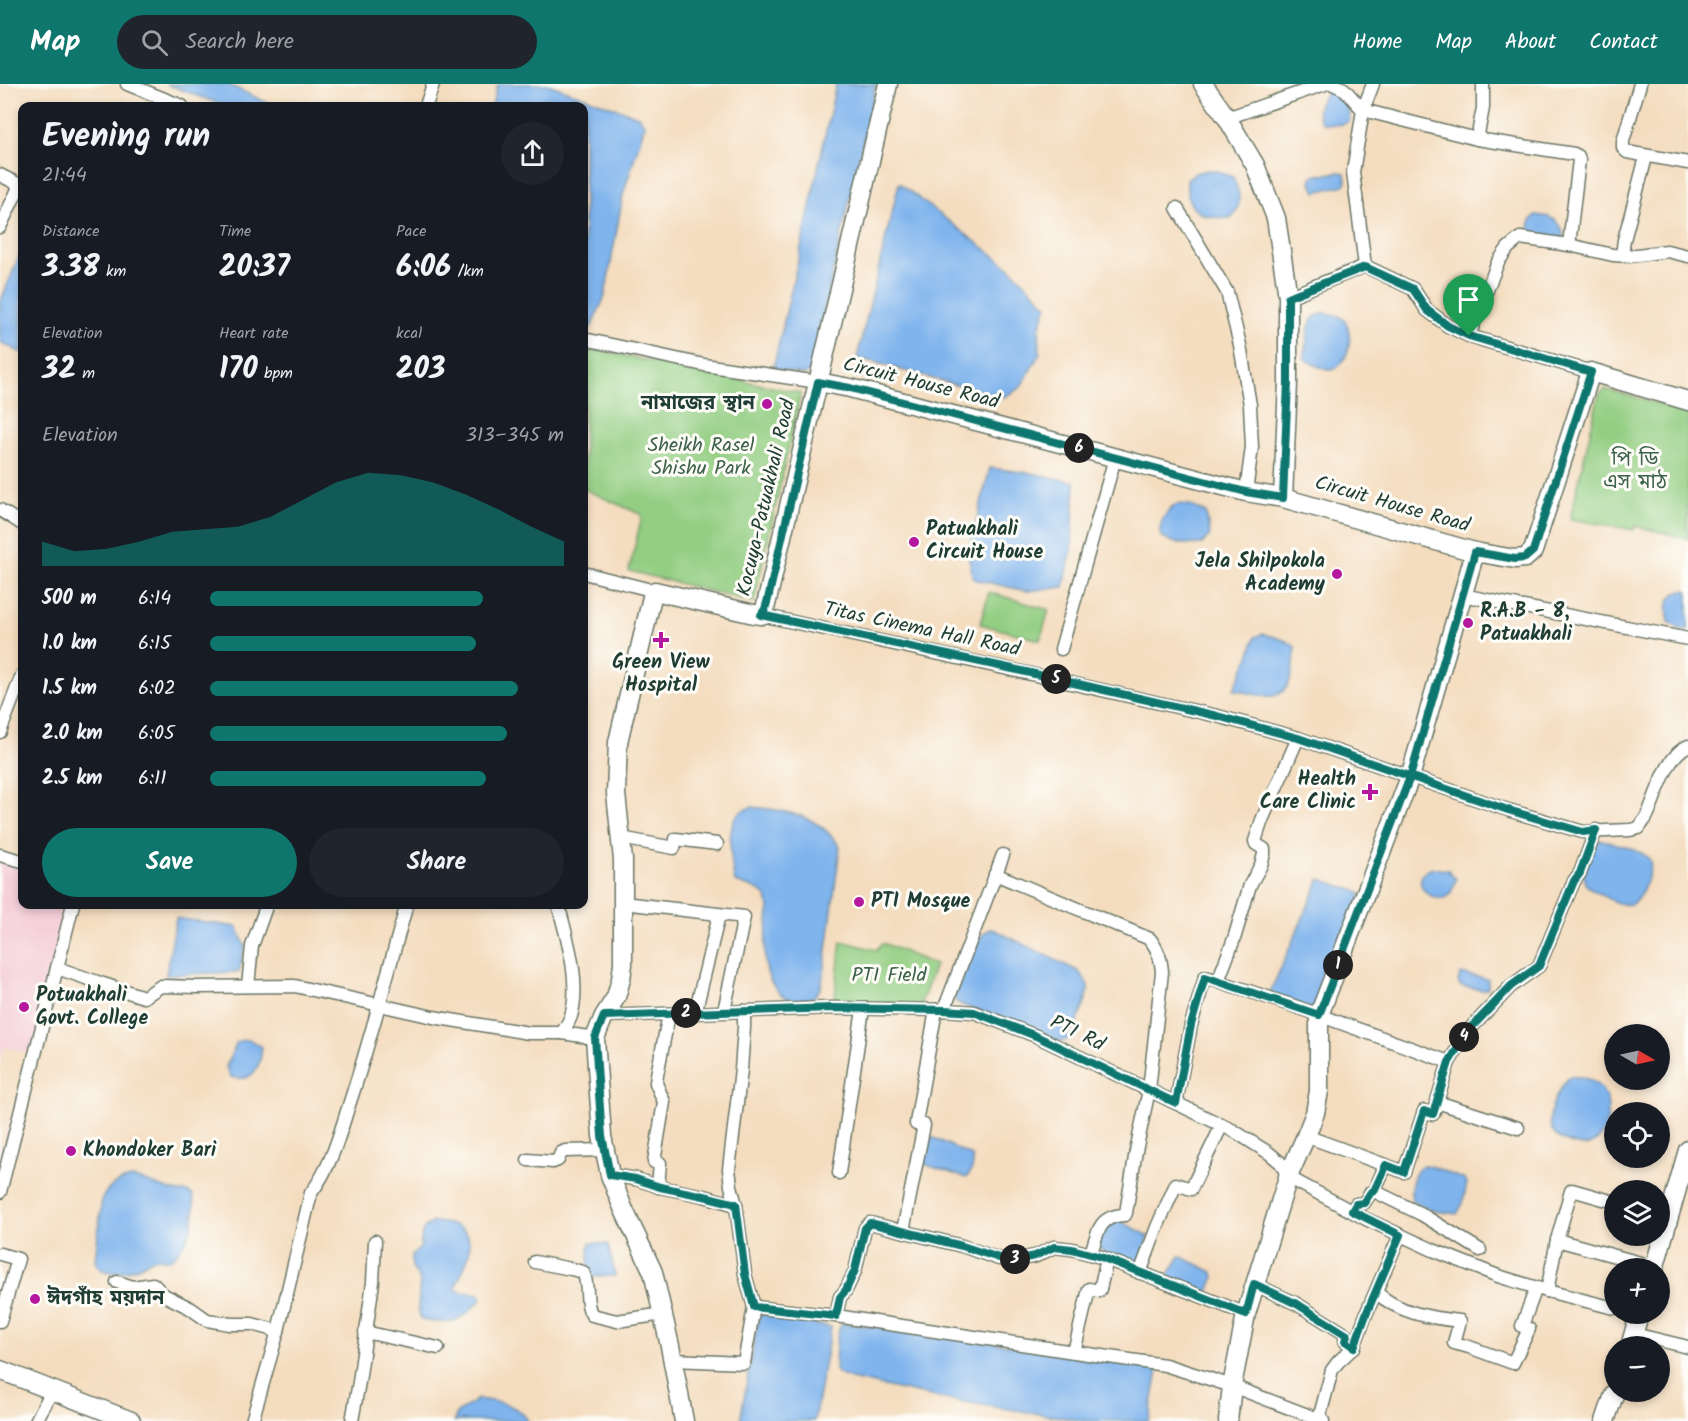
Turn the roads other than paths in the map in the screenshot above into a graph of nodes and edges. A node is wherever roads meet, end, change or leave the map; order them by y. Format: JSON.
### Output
{"nodes":[{"id":1,"x":127,"y":84,"type":"edge"},
{"id":2,"x":433,"y":84,"type":"edge"},
{"id":3,"x":888,"y":84,"type":"edge"},
{"id":4,"x":1203,"y":84,"type":"edge"},
{"id":5,"x":1325,"y":84,"type":"edge"},
{"id":6,"x":1333,"y":84,"type":"edge"},
{"id":7,"x":1373,"y":84,"type":"edge"},
{"id":8,"x":1484,"y":84,"type":"edge"},
{"id":9,"x":1640,"y":84,"type":"edge"},
{"id":10,"x":172,"y":102,"type":"edge"},
{"id":11,"x":427,"y":102,"type":"edge"},
{"id":12,"x":1363,"y":110,"type":"junction"},
{"id":13,"x":1227,"y":118,"type":"junction"},
{"id":14,"x":1477,"y":139,"type":"junction"},
{"id":15,"x":1646,"y":157,"type":"junction"},
{"id":16,"x":1688,"y":163,"type":"edge"},
{"id":17,"x":0,"y":175,"type":"edge"},
{"id":18,"x":18,"y":184,"type":"edge"},
{"id":19,"x":18,"y":189,"type":"edge"},
{"id":20,"x":1177,"y":208,"type":"dead end"},
{"id":21,"x":0,"y":227,"type":"edge"},
{"id":22,"x":1569,"y":245,"type":"junction"},
{"id":23,"x":1622,"y":255,"type":"junction"},
{"id":24,"x":1688,"y":256,"type":"edge"},
{"id":25,"x":1365,"y":267,"type":"junction"},
{"id":26,"x":1288,"y":297,"type":"junction"},
{"id":27,"x":1469,"y":336,"type":"junction"},
{"id":28,"x":588,"y":340,"type":"edge"},
{"id":29,"x":1591,"y":372,"type":"junction"},
{"id":30,"x":818,"y":382,"type":"junction"},
{"id":31,"x":1688,"y":401,"type":"edge"},
{"id":32,"x":1115,"y":458,"type":"junction"},
{"id":33,"x":1246,"y":492,"type":"junction"},
{"id":34,"x":1283,"y":498,"type":"junction"},
{"id":35,"x":0,"y":510,"type":"edge"},
{"id":36,"x":18,"y":521,"type":"edge"},
{"id":37,"x":1475,"y":552,"type":"junction"},
{"id":38,"x":588,"y":574,"type":"edge"},
{"id":39,"x":655,"y":591,"type":"junction"},
{"id":40,"x":1462,"y":595,"type":"junction"},
{"id":41,"x":761,"y":615,"type":"junction"},
{"id":42,"x":1688,"y":639,"type":"edge"},
{"id":43,"x":1061,"y":650,"type":"dead end"},
{"id":44,"x":18,"y":685,"type":"edge"},
{"id":45,"x":0,"y":732,"type":"edge"},
{"id":46,"x":1298,"y":738,"type":"junction"},
{"id":47,"x":1688,"y":746,"type":"edge"},
{"id":48,"x":1410,"y":777,"type":"junction"},
{"id":49,"x":1596,"y":830,"type":"junction"},
{"id":50,"x":621,"y":838,"type":"junction"},
{"id":51,"x":717,"y":844,"type":"dead end"},
{"id":52,"x":0,"y":855,"type":"edge"},
{"id":53,"x":1003,"y":855,"type":"dead end"},
{"id":54,"x":18,"y":860,"type":"edge"},
{"id":55,"x":995,"y":874,"type":"junction"},
{"id":56,"x":623,"y":903,"type":"junction"},
{"id":57,"x":72,"y":909,"type":"edge"},
{"id":58,"x":265,"y":909,"type":"edge"},
{"id":59,"x":406,"y":909,"type":"edge"},
{"id":60,"x":559,"y":909,"type":"edge"},
{"id":61,"x":719,"y":915,"type":"junction"},
{"id":62,"x":57,"y":968,"type":"junction"},
{"id":63,"x":1218,"y":981,"type":"junction"},
{"id":64,"x":248,"y":986,"type":"junction"},
{"id":65,"x":378,"y":1005,"type":"junction"},
{"id":66,"x":863,"y":1009,"type":"junction"},
{"id":67,"x":940,"y":1010,"type":"junction"},
{"id":68,"x":724,"y":1011,"type":"junction"},
{"id":69,"x":744,"y":1011,"type":"junction"},
{"id":70,"x":695,"y":1012,"type":"junction"},
{"id":71,"x":669,"y":1014,"type":"junction"},
{"id":72,"x":1319,"y":1015,"type":"junction"},
{"id":73,"x":604,"y":1016,"type":"junction"},
{"id":74,"x":562,"y":1033,"type":"junction"},
{"id":75,"x":595,"y":1038,"type":"junction"},
{"id":76,"x":1449,"y":1062,"type":"junction"},
{"id":77,"x":1149,"y":1089,"type":"junction"},
{"id":78,"x":1437,"y":1102,"type":"junction"},
{"id":79,"x":1176,"y":1103,"type":"junction"},
{"id":80,"x":1222,"y":1125,"type":"junction"},
{"id":81,"x":1518,"y":1128,"type":"dead end"},
{"id":82,"x":1306,"y":1136,"type":"junction"},
{"id":83,"x":605,"y":1150,"type":"junction"},
{"id":84,"x":1688,"y":1150,"type":"edge"},
{"id":85,"x":528,"y":1160,"type":"dead end"},
{"id":86,"x":1386,"y":1165,"type":"junction"},
{"id":87,"x":839,"y":1173,"type":"dead end"},
{"id":88,"x":610,"y":1175,"type":"junction"},
{"id":89,"x":1288,"y":1177,"type":"junction"},
{"id":90,"x":658,"y":1187,"type":"junction"},
{"id":91,"x":1374,"y":1191,"type":"junction"},
{"id":92,"x":0,"y":1192,"type":"edge"},
{"id":93,"x":1604,"y":1199,"type":"edge"},
{"id":94,"x":1670,"y":1200,"type":"edge"},
{"id":95,"x":736,"y":1204,"type":"junction"},
{"id":96,"x":1352,"y":1211,"type":"junction"},
{"id":97,"x":903,"y":1231,"type":"junction"},
{"id":98,"x":1400,"y":1235,"type":"junction"},
{"id":99,"x":1557,"y":1240,"type":"junction"},
{"id":100,"x":375,"y":1241,"type":"dead end"},
{"id":101,"x":1480,"y":1250,"type":"dead end"},
{"id":102,"x":0,"y":1254,"type":"edge"},
{"id":103,"x":1091,"y":1254,"type":"junction"},
{"id":104,"x":1619,"y":1258,"type":"edge"},
{"id":105,"x":1107,"y":1259,"type":"junction"},
{"id":106,"x":534,"y":1262,"type":"dead end"},
{"id":107,"x":1140,"y":1273,"type":"junction"},
{"id":108,"x":117,"y":1282,"type":"dead end"},
{"id":109,"x":1254,"y":1284,"type":"junction"},
{"id":110,"x":1542,"y":1289,"type":"junction"},
{"id":111,"x":1377,"y":1292,"type":"junction"},
{"id":112,"x":1604,"y":1305,"type":"edge"},
{"id":113,"x":754,"y":1307,"type":"junction"},
{"id":114,"x":663,"y":1314,"type":"junction"},
{"id":115,"x":1246,"y":1314,"type":"junction"},
{"id":116,"x":836,"y":1316,"type":"junction"},
{"id":117,"x":0,"y":1321,"type":"edge"},
{"id":118,"x":278,"y":1331,"type":"junction"},
{"id":119,"x":365,"y":1332,"type":"junction"},
{"id":120,"x":1670,"y":1345,"type":"edge"},
{"id":121,"x":1354,"y":1347,"type":"junction"},
{"id":122,"x":1688,"y":1347,"type":"edge"},
{"id":123,"x":438,"y":1348,"type":"dead end"},
{"id":124,"x":1074,"y":1353,"type":"junction"},
{"id":125,"x":673,"y":1360,"type":"junction"},
{"id":126,"x":0,"y":1370,"type":"edge"},
{"id":127,"x":1232,"y":1386,"type":"junction"},
{"id":128,"x":52,"y":1391,"type":"junction"},
{"id":129,"x":1612,"y":1402,"type":"edge"},
{"id":130,"x":1321,"y":1420,"type":"edge"},
{"id":131,"x":36,"y":1421,"type":"edge"},
{"id":132,"x":131,"y":1421,"type":"edge"},
{"id":133,"x":252,"y":1421,"type":"edge"},
{"id":134,"x":352,"y":1421,"type":"edge"},
{"id":135,"x":684,"y":1421,"type":"edge"},
{"id":136,"x":1228,"y":1421,"type":"edge"},
{"id":137,"x":1605,"y":1421,"type":"edge"}],
"edges":[{"from":1,"to":10,"type":"street"},
{"from":2,"to":11,"type":"street"},
{"from":3,"to":30,"type":"street","name":"Kocuya-Patuakhali Road"},
{"from":4,"to":13,"type":"street"},
{"from":5,"to":13,"type":"street"},
{"from":6,"to":12,"type":"street"},
{"from":7,"to":12,"type":"street"},
{"from":8,"to":14,"type":"street"},
{"from":9,"to":15,"type":"street"},
{"from":12,"to":14,"type":"street"},
{"from":12,"to":25,"type":"street"},
{"from":13,"to":26,"type":"street"},
{"from":14,"to":22,"type":"street"},
{"from":15,"to":16,"type":"street"},
{"from":15,"to":23,"type":"street"},
{"from":17,"to":18,"type":"street"},
{"from":19,"to":21,"type":"street"},
{"from":20,"to":33,"type":"street"},
{"from":22,"to":23,"type":"street"},
{"from":22,"to":27,"type":"street"},
{"from":23,"to":24,"type":"street"},
{"from":25,"to":26,"type":"street"},
{"from":25,"to":27,"type":"street"},
{"from":26,"to":34,"type":"street"},
{"from":27,"to":29,"type":"street"},
{"from":28,"to":30,"type":"street"},
{"from":29,"to":31,"type":"street"},
{"from":29,"to":37,"type":"street","name":"Circuit House Road"},
{"from":30,"to":32,"type":"street","name":"Circuit House Road"},
{"from":30,"to":41,"type":"street","name":"Kocuya-Patuakhali Road"},
{"from":32,"to":33,"type":"street","name":"Circuit House Road"},
{"from":32,"to":43,"type":"street"},
{"from":33,"to":34,"type":"street","name":"Circuit House Road"},
{"from":34,"to":37,"type":"street","name":"Circuit House Road"},
{"from":35,"to":36,"type":"street"},
{"from":37,"to":40,"type":"street"},
{"from":38,"to":39,"type":"street"},
{"from":39,"to":41,"type":"street","name":"Kocuya-Patuakhali Road"},
{"from":39,"to":50,"type":"street"},
{"from":40,"to":42,"type":"street"},
{"from":40,"to":48,"type":"street"},
{"from":41,"to":46,"type":"street","name":"Titas Cinema Hall Road"},
{"from":44,"to":45,"type":"street"},
{"from":46,"to":48,"type":"street","name":"Titas Cinema Hall Road"},
{"from":46,"to":63,"type":"street"},
{"from":47,"to":49,"type":"street","name":"Titas Cinema Hall Road"},
{"from":48,"to":49,"type":"street","name":"Titas Cinema Hall Road"},
{"from":48,"to":72,"type":"street"},
{"from":49,"to":76,"type":"street"},
{"from":50,"to":51,"type":"street"},
{"from":50,"to":56,"type":"street"},
{"from":52,"to":54,"type":"street"},
{"from":53,"to":55,"type":"street"},
{"from":55,"to":67,"type":"street"},
{"from":55,"to":77,"type":"street"},
{"from":56,"to":61,"type":"street"},
{"from":56,"to":73,"type":"street"},
{"from":57,"to":62,"type":"street"},
{"from":58,"to":64,"type":"street"},
{"from":59,"to":65,"type":"street"},
{"from":60,"to":74,"type":"street"},
{"from":61,"to":68,"type":"street"},
{"from":61,"to":70,"type":"street"},
{"from":62,"to":64,"type":"street"},
{"from":62,"to":92,"type":"street"},
{"from":63,"to":72,"type":"street"},
{"from":63,"to":79,"type":"street"},
{"from":64,"to":65,"type":"street"},
{"from":65,"to":74,"type":"street"},
{"from":65,"to":118,"type":"street"},
{"from":66,"to":67,"type":"street","name":"PTI Rd"},
{"from":66,"to":69,"type":"street","name":"PTI Rd"},
{"from":66,"to":87,"type":"street"},
{"from":67,"to":77,"type":"street","name":"PTI Rd"},
{"from":67,"to":97,"type":"street"},
{"from":68,"to":69,"type":"street","name":"PTI Rd"},
{"from":68,"to":70,"type":"street","name":"PTI Rd"},
{"from":69,"to":95,"type":"street"},
{"from":70,"to":71,"type":"street","name":"PTI Rd"},
{"from":71,"to":73,"type":"street","name":"PTI Rd"},
{"from":71,"to":90,"type":"street"},
{"from":72,"to":76,"type":"street"},
{"from":72,"to":82,"type":"street"},
{"from":73,"to":75,"type":"street"},
{"from":74,"to":75,"type":"street"},
{"from":75,"to":83,"type":"street"},
{"from":76,"to":78,"type":"street"},
{"from":77,"to":79,"type":"street","name":"PTI Rd"},
{"from":77,"to":103,"type":"street"},
{"from":78,"to":81,"type":"street"},
{"from":78,"to":86,"type":"street"},
{"from":79,"to":80,"type":"street","name":"PTI Rd"},
{"from":80,"to":89,"type":"street","name":"PTI Rd"},
{"from":80,"to":107,"type":"street"},
{"from":82,"to":86,"type":"street"},
{"from":82,"to":89,"type":"street"},
{"from":83,"to":85,"type":"street"},
{"from":83,"to":88,"type":"street"},
{"from":84,"to":94,"type":"street"},
{"from":86,"to":91,"type":"street"},
{"from":88,"to":90,"type":"street"},
{"from":88,"to":114,"type":"street"},
{"from":89,"to":96,"type":"street"},
{"from":89,"to":109,"type":"street"},
{"from":90,"to":95,"type":"street"},
{"from":91,"to":96,"type":"street"},
{"from":91,"to":101,"type":"street"},
{"from":93,"to":99,"type":"street"},
{"from":95,"to":113,"type":"street"},
{"from":96,"to":98,"type":"street"},
{"from":97,"to":103,"type":"street"},
{"from":97,"to":116,"type":"street"},
{"from":98,"to":110,"type":"street"},
{"from":98,"to":111,"type":"street"},
{"from":99,"to":104,"type":"street"},
{"from":99,"to":110,"type":"street"},
{"from":100,"to":119,"type":"street"},
{"from":102,"to":117,"type":"street"},
{"from":103,"to":105,"type":"street"},
{"from":105,"to":107,"type":"street"},
{"from":105,"to":124,"type":"street"},
{"from":106,"to":114,"type":"street"},
{"from":107,"to":115,"type":"street"},
{"from":108,"to":118,"type":"street"},
{"from":109,"to":115,"type":"street"},
{"from":109,"to":121,"type":"street"},
{"from":110,"to":111,"type":"street"},
{"from":110,"to":112,"type":"street"},
{"from":111,"to":121,"type":"street"},
{"from":113,"to":116,"type":"street"},
{"from":113,"to":125,"type":"street"},
{"from":114,"to":125,"type":"street"},
{"from":115,"to":127,"type":"street"},
{"from":116,"to":124,"type":"street"},
{"from":118,"to":133,"type":"street"},
{"from":119,"to":123,"type":"street"},
{"from":119,"to":134,"type":"street"},
{"from":120,"to":122,"type":"street"},
{"from":121,"to":130,"type":"street"},
{"from":124,"to":127,"type":"street"},
{"from":125,"to":135,"type":"street"},
{"from":126,"to":128,"type":"street"},
{"from":127,"to":130,"type":"street"},
{"from":127,"to":136,"type":"street"},
{"from":128,"to":131,"type":"street"},
{"from":128,"to":132,"type":"street"},
{"from":129,"to":137,"type":"street"}]}
